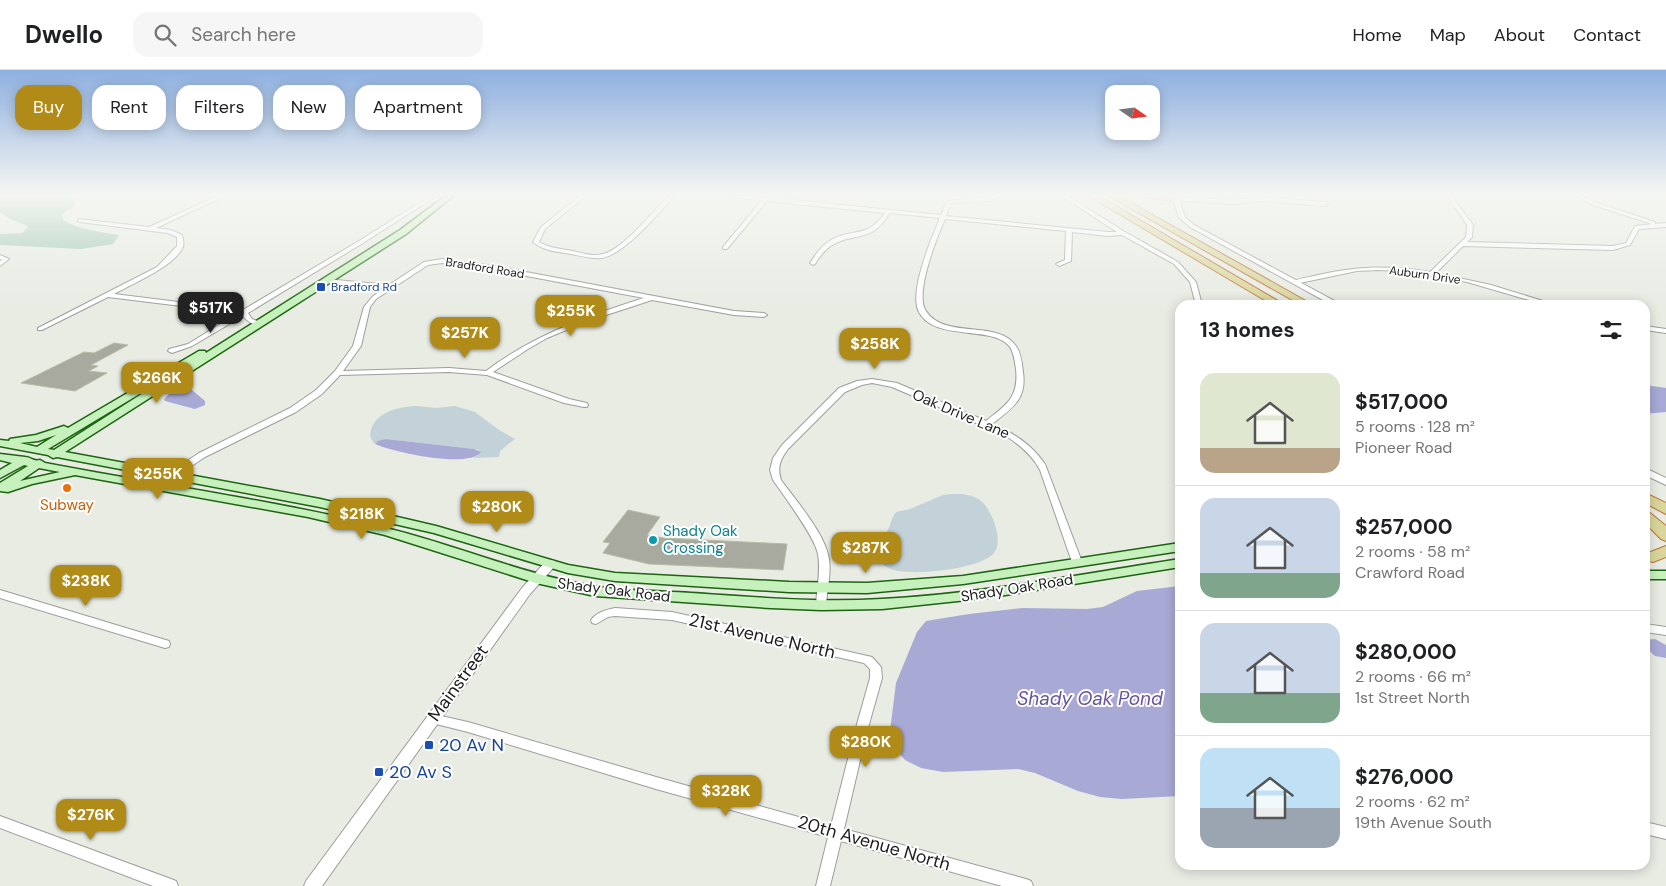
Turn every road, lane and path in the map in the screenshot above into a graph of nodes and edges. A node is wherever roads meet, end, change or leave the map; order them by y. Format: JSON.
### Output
{"nodes":[{"id":1,"x":176,"y":233,"type":"edge"},
{"id":2,"x":375,"y":233,"type":"edge"},
{"id":3,"x":401,"y":233,"type":"edge"},
{"id":4,"x":539,"y":233,"type":"edge"},
{"id":5,"x":634,"y":233,"type":"edge"},
{"id":6,"x":737,"y":233,"type":"edge"},
{"id":7,"x":866,"y":233,"type":"edge"},
{"id":8,"x":936,"y":233,"type":"edge"},
{"id":9,"x":1069,"y":233,"type":"edge"},
{"id":10,"x":1099,"y":233,"type":"edge"},
{"id":11,"x":1122,"y":233,"type":"edge"},
{"id":12,"x":1123,"y":233,"type":"edge"},
{"id":13,"x":1156,"y":233,"type":"edge"},
{"id":14,"x":1179,"y":233,"type":"edge"},
{"id":15,"x":1205,"y":233,"type":"edge"},
{"id":16,"x":1469,"y":233,"type":"edge"},
{"id":17,"x":1634,"y":233,"type":"edge"},
{"id":18,"x":1463,"y":244,"type":"junction"},
{"id":19,"x":725,"y":248,"type":"dead end"},
{"id":20,"x":3,"y":258,"type":"edge"},
{"id":21,"x":813,"y":263,"type":"dead end"},
{"id":22,"x":0,"y":264,"type":"edge"},
{"id":23,"x":1059,"y":264,"type":"dead end"},
{"id":24,"x":1431,"y":274,"type":"junction"},
{"id":25,"x":1188,"y":275,"type":"joint"},
{"id":26,"x":328,"y":280,"type":"junction"},
{"id":27,"x":1295,"y":282,"type":"junction"},
{"id":28,"x":389,"y":287,"type":"junction"},
{"id":29,"x":109,"y":294,"type":"junction"},
{"id":30,"x":651,"y":298,"type":"junction"},
{"id":31,"x":1198,"y":300,"type":"edge"},
{"id":32,"x":1271,"y":300,"type":"edge"},
{"id":33,"x":1299,"y":300,"type":"edge"},
{"id":34,"x":1329,"y":300,"type":"edge"},
{"id":35,"x":1537,"y":300,"type":"edge"},
{"id":36,"x":243,"y":312,"type":"junction"},
{"id":37,"x":764,"y":315,"type":"dead end"},
{"id":38,"x":257,"y":324,"type":"junction"},
{"id":39,"x":40,"y":329,"type":"dead end"},
{"id":40,"x":1650,"y":329,"type":"edge"},
{"id":41,"x":1666,"y":331,"type":"edge"},
{"id":42,"x":172,"y":351,"type":"dead end"},
{"id":43,"x":177,"y":367,"type":"junction"},
{"id":44,"x":488,"y":372,"type":"junction"},
{"id":45,"x":338,"y":373,"type":"junction"},
{"id":46,"x":584,"y":405,"type":"dead end"},
{"id":47,"x":104,"y":423,"type":"junction"},
{"id":48,"x":986,"y":424,"type":"junction"},
{"id":49,"x":0,"y":442,"type":"edge"},
{"id":50,"x":40,"y":450,"type":"junction"},
{"id":51,"x":56,"y":453,"type":"junction"},
{"id":52,"x":0,"y":457,"type":"edge"},
{"id":53,"x":22,"y":461,"type":"junction"},
{"id":54,"x":99,"y":461,"type":"junction"},
{"id":55,"x":38,"y":464,"type":"junction"},
{"id":56,"x":84,"y":474,"type":"junction"},
{"id":57,"x":1650,"y":474,"type":"edge"},
{"id":58,"x":0,"y":475,"type":"edge"},
{"id":59,"x":172,"y":475,"type":"junction"},
{"id":60,"x":1666,"y":482,"type":"edge"},
{"id":61,"x":0,"y":488,"type":"edge"},
{"id":62,"x":0,"y":494,"type":"edge"},
{"id":63,"x":1650,"y":500,"type":"edge"},
{"id":64,"x":1666,"y":509,"type":"edge"},
{"id":65,"x":1650,"y":514,"type":"edge"},
{"id":66,"x":1650,"y":520,"type":"edge"},
{"id":67,"x":1666,"y":523,"type":"edge"},
{"id":68,"x":1666,"y":536,"type":"edge"},
{"id":69,"x":1175,"y":548,"type":"edge"},
{"id":70,"x":1078,"y":562,"type":"junction"},
{"id":71,"x":550,"y":564,"type":"junction"},
{"id":72,"x":1175,"y":564,"type":"edge"},
{"id":73,"x":1650,"y":575,"type":"edge"},
{"id":74,"x":1666,"y":575,"type":"edge"},
{"id":75,"x":536,"y":579,"type":"junction"},
{"id":76,"x":822,"y":589,"type":"junction"},
{"id":77,"x":0,"y":594,"type":"edge"},
{"id":78,"x":821,"y":605,"type":"junction"},
{"id":79,"x":596,"y":620,"type":"dead end"},
{"id":80,"x":1650,"y":629,"type":"edge"},
{"id":81,"x":1666,"y":631,"type":"edge"},
{"id":82,"x":165,"y":644,"type":"dead end"},
{"id":83,"x":868,"y":660,"type":"joint"},
{"id":84,"x":432,"y":719,"type":"junction"},
{"id":85,"x":0,"y":822,"type":"edge"},
{"id":86,"x":1650,"y":829,"type":"edge"},
{"id":87,"x":836,"y":832,"type":"junction"},
{"id":88,"x":1666,"y":833,"type":"edge"},
{"id":89,"x":171,"y":886,"type":"edge"},
{"id":90,"x":312,"y":886,"type":"edge"},
{"id":91,"x":823,"y":886,"type":"edge"},
{"id":92,"x":1026,"y":886,"type":"edge"}],
"edges":[{"from":1,"to":29,"type":"street"},
{"from":2,"to":36,"type":"street"},
{"from":3,"to":26,"type":"main road"},
{"from":4,"to":5,"type":"street"},
{"from":6,"to":19,"type":"street"},
{"from":7,"to":21,"type":"street"},
{"from":8,"to":48,"type":"street"},
{"from":9,"to":23,"type":"street"},
{"from":10,"to":11,"type":"street"},
{"from":12,"to":25,"type":"street"},
{"from":13,"to":32,"type":"highway"},
{"from":14,"to":33,"type":"highway"},
{"from":15,"to":27,"type":"street"},
{"from":16,"to":18,"type":"street"},
{"from":17,"to":18,"type":"street"},
{"from":18,"to":24,"type":"street"},
{"from":20,"to":22,"type":"street"},
{"from":24,"to":27,"type":"street","name":"Auburn Drive"},
{"from":24,"to":35,"type":"street","name":"Auburn Drive"},
{"from":25,"to":31,"type":"street"},
{"from":26,"to":28,"type":"street"},
{"from":26,"to":38,"type":"main road"},
{"from":27,"to":34,"type":"street"},
{"from":28,"to":30,"type":"street","name":"Bradford Road"},
{"from":28,"to":45,"type":"street","name":"Bradford Road"},
{"from":29,"to":36,"type":"street"},
{"from":29,"to":39,"type":"street"},
{"from":30,"to":37,"type":"street","name":"Bradford Road"},
{"from":30,"to":44,"type":"street"},
{"from":36,"to":38,"type":"street"},
{"from":36,"to":42,"type":"street"},
{"from":38,"to":43,"type":"main road"},
{"from":38,"to":47,"type":"main road"},
{"from":40,"to":41,"type":"street"},
{"from":43,"to":49,"type":"main road"},
{"from":43,"to":50,"type":"main road"},
{"from":44,"to":45,"type":"street"},
{"from":44,"to":46,"type":"street"},
{"from":45,"to":59,"type":"street","name":"Bradford Road"},
{"from":47,"to":51,"type":"main road"},
{"from":47,"to":54,"type":"main road"},
{"from":48,"to":70,"type":"street","name":"Oak Drive Lane"},
{"from":48,"to":76,"type":"street","name":"Oak Drive Lane"},
{"from":49,"to":50,"type":"main road","name":"Shady Oak Road"},
{"from":50,"to":51,"type":"main road","name":"Shady Oak Road"},
{"from":50,"to":53,"type":"main road"},
{"from":51,"to":54,"type":"main road","name":"Shady Oak Road"},
{"from":51,"to":55,"type":"main road"},
{"from":52,"to":53,"type":"main road","name":"Shady Oak Road"},
{"from":53,"to":55,"type":"main road","name":"Shady Oak Road"},
{"from":53,"to":58,"type":"main road"},
{"from":54,"to":59,"type":"main road","name":"Shady Oak Road"},
{"from":55,"to":56,"type":"main road","name":"Shady Oak Road"},
{"from":55,"to":61,"type":"main road"},
{"from":56,"to":62,"type":"main road"},
{"from":56,"to":75,"type":"main road","name":"Shady Oak Road"},
{"from":57,"to":60,"type":"street"},
{"from":59,"to":71,"type":"main road","name":"Shady Oak Road"},
{"from":63,"to":64,"type":"highway"},
{"from":65,"to":67,"type":"highway"},
{"from":66,"to":68,"type":"highway"},
{"from":69,"to":70,"type":"main road","name":"Shady Oak Road"},
{"from":70,"to":76,"type":"main road","name":"Shady Oak Road"},
{"from":71,"to":75,"type":"street","name":"Mainstreet"},
{"from":71,"to":76,"type":"main road","name":"Shady Oak Road"},
{"from":72,"to":78,"type":"main road","name":"Shady Oak Road"},
{"from":73,"to":74,"type":"main road"},
{"from":75,"to":78,"type":"main road","name":"Shady Oak Road"},
{"from":75,"to":84,"type":"street","name":"Mainstreet"},
{"from":76,"to":78,"type":"street","name":"Oak Drive Lane"},
{"from":77,"to":82,"type":"street"},
{"from":79,"to":83,"type":"street","name":"21st Avenue North"},
{"from":80,"to":81,"type":"street"},
{"from":83,"to":87,"type":"street"},
{"from":84,"to":87,"type":"street","name":"20th Avenue North"},
{"from":84,"to":90,"type":"street","name":"Mainstreet"},
{"from":85,"to":89,"type":"street"},
{"from":86,"to":88,"type":"street"},
{"from":87,"to":91,"type":"street"},
{"from":87,"to":92,"type":"street","name":"20th Avenue North"}]}
